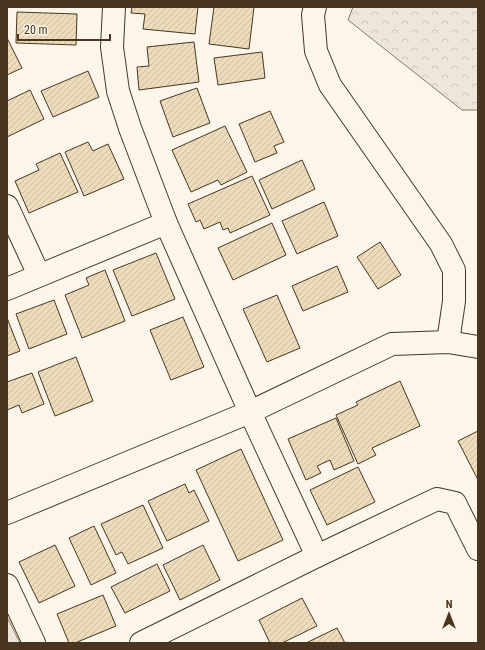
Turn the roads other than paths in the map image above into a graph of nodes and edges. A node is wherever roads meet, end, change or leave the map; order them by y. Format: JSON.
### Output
{"nodes":[{"id":1,"x":114,"y":7,"type":"edge"},
{"id":2,"x":315,"y":7,"type":"edge"},
{"id":3,"x":7,"y":206,"type":"edge"},
{"id":4,"x":166,"y":224,"type":"junction"},
{"id":5,"x":39,"y":275,"type":"junction"},
{"id":6,"x":7,"y":289,"type":"edge"},
{"id":7,"x":448,"y":342,"type":"junction"},
{"id":8,"x":478,"y":347,"type":"edge"},
{"id":9,"x":250,"y":412,"type":"junction"},
{"id":10,"x":7,"y":513,"type":"edge"},
{"id":11,"x":478,"y":549,"type":"edge"},
{"id":12,"x":317,"y":556,"type":"junction"},
{"id":13,"x":7,"y":585,"type":"edge"},
{"id":14,"x":34,"y":643,"type":"edge"},
{"id":15,"x":141,"y":643,"type":"edge"}],
"edges":[{"from":1,"to":4,"type":"street"},
{"from":2,"to":7,"type":"street"},
{"from":3,"to":5,"type":"street"},
{"from":4,"to":5,"type":"street"},
{"from":4,"to":9,"type":"street"},
{"from":5,"to":6,"type":"street"},
{"from":7,"to":8,"type":"street"},
{"from":7,"to":9,"type":"street"},
{"from":9,"to":10,"type":"street"},
{"from":9,"to":12,"type":"street"},
{"from":11,"to":12,"type":"street"},
{"from":12,"to":15,"type":"street"},
{"from":13,"to":14,"type":"street"}]}
